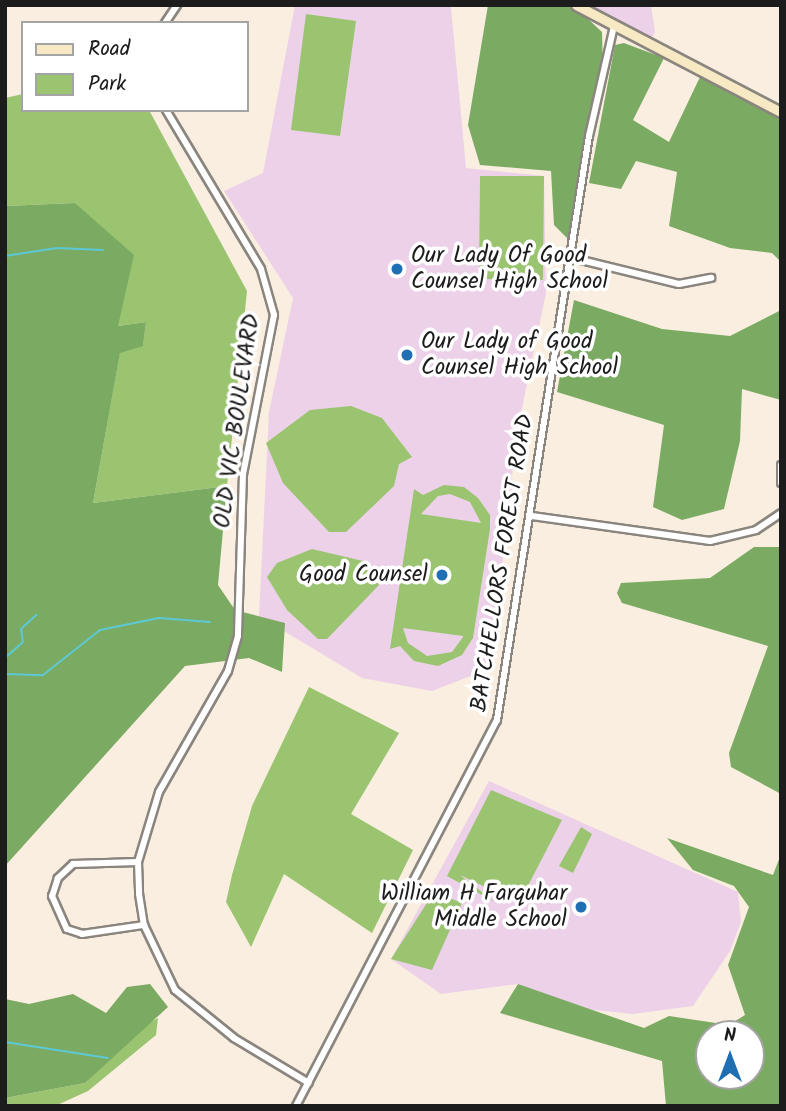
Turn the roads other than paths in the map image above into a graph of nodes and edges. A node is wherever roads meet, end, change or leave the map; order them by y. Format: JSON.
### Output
{"nodes":[{"id":1,"x":177,"y":5,"type":"edge"},
{"id":2,"x":576,"y":5,"type":"edge"},
{"id":3,"x":166,"y":21,"type":"edge"},
{"id":4,"x":614,"y":26,"type":"junction"},
{"id":5,"x":167,"y":112,"type":"edge"},
{"id":6,"x":781,"y":112,"type":"edge"},
{"id":7,"x":573,"y":258,"type":"junction"},
{"id":8,"x":710,"y":278,"type":"dead end"},
{"id":9,"x":781,"y":465,"type":"edge"},
{"id":10,"x":781,"y":483,"type":"edge"},
{"id":11,"x":781,"y":513,"type":"edge"},
{"id":12,"x":532,"y":516,"type":"junction"},
{"id":13,"x":138,"y":862,"type":"junction"},
{"id":14,"x":144,"y":925,"type":"junction"},
{"id":15,"x":309,"y":1083,"type":"junction"},
{"id":16,"x":296,"y":1106,"type":"edge"}],
"edges":[{"from":1,"to":3,"type":"street"},
{"from":2,"to":4,"type":"main road"},
{"from":4,"to":6,"type":"main road"},
{"from":4,"to":7,"type":"street","name":"BATCHELLORS FOREST ROAD"},
{"from":5,"to":13,"type":"street","name":"OLD VIC BOULEVARD"},
{"from":7,"to":8,"type":"street"},
{"from":7,"to":12,"type":"street","name":"BATCHELLORS FOREST ROAD"},
{"from":9,"to":10,"type":"street"},
{"from":11,"to":12,"type":"street"},
{"from":12,"to":15,"type":"street","name":"BATCHELLORS FOREST ROAD"},
{"from":13,"to":14,"type":"street","name":"OLD VIC BOULEVARD"},
{"from":13,"to":14,"type":"street"},
{"from":14,"to":15,"type":"street","name":"OLD VIC BOULEVARD"},
{"from":15,"to":16,"type":"street","name":"BATCHELLORS FOREST ROAD"}]}
